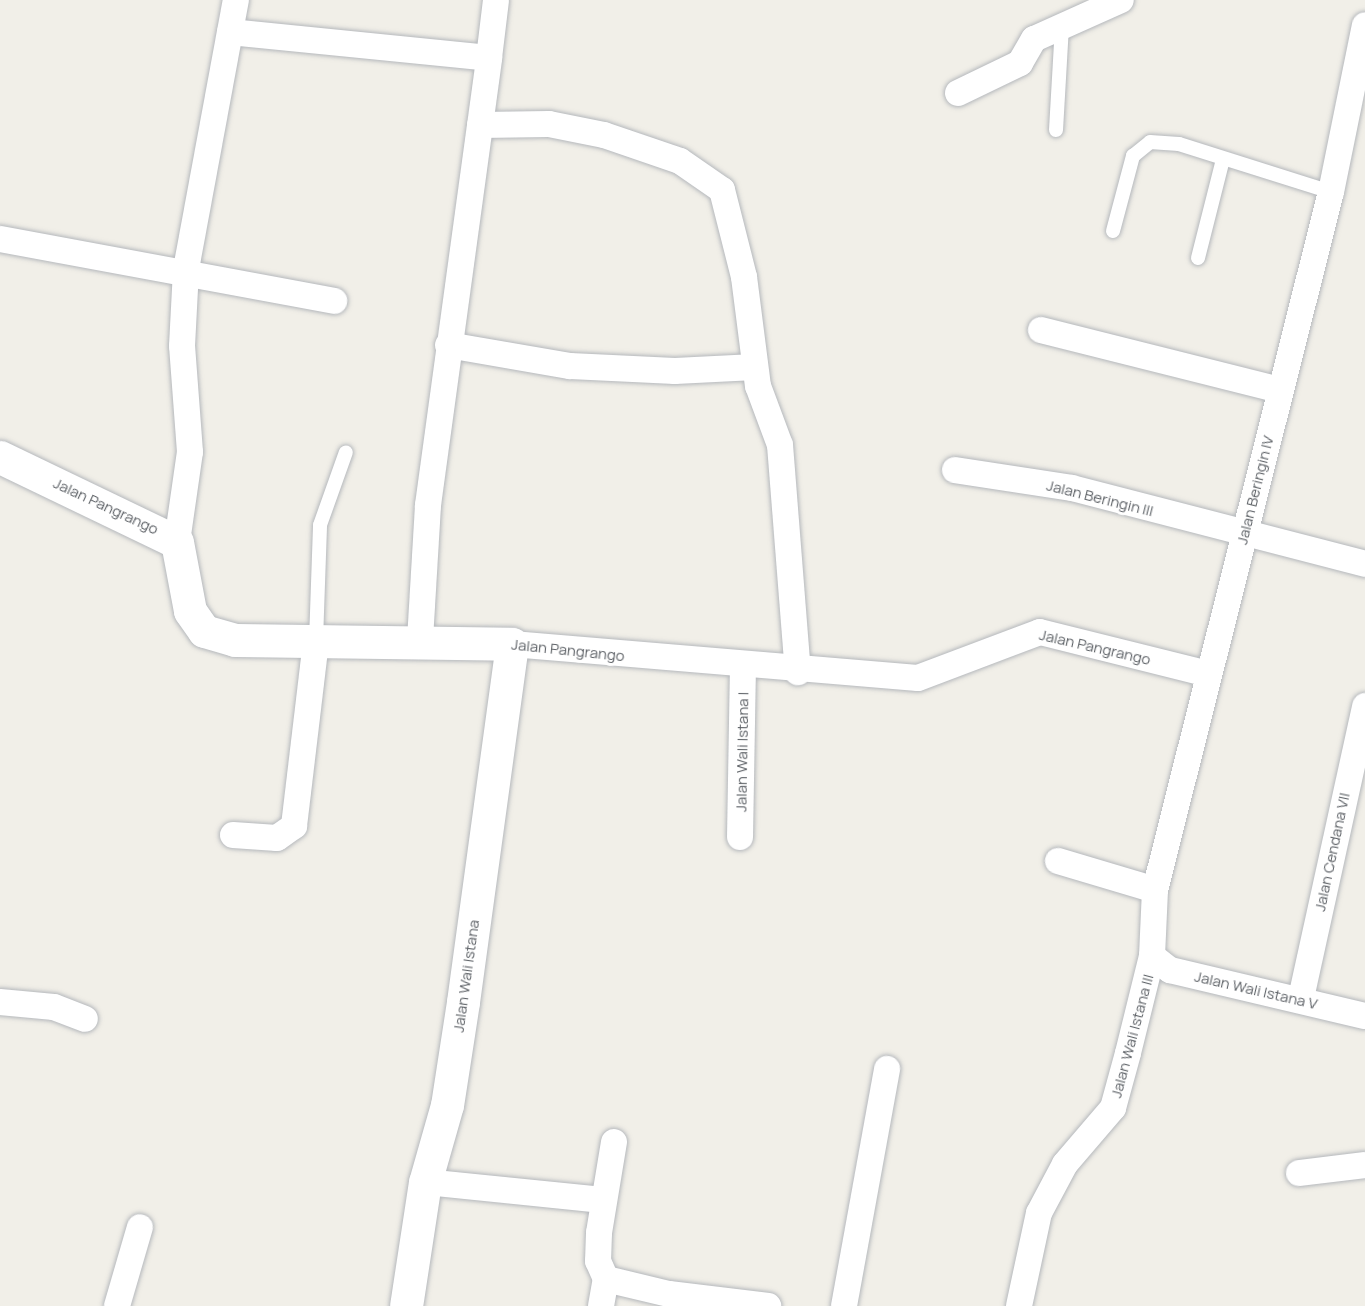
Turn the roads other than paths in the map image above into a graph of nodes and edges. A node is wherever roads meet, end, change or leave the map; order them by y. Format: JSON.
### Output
{"nodes":[{"id":1,"x":236,"y":0,"type":"edge"},
{"id":2,"x":496,"y":0,"type":"edge"},
{"id":3,"x":1121,"y":0,"type":"edge"},
{"id":4,"x":1365,"y":23,"type":"edge"},
{"id":5,"x":1062,"y":26,"type":"junction"},
{"id":6,"x":230,"y":32,"type":"junction"},
{"id":7,"x":489,"y":58,"type":"junction"},
{"id":8,"x":958,"y":93,"type":"dead end"},
{"id":9,"x":480,"y":125,"type":"junction"},
{"id":10,"x":1056,"y":130,"type":"dead end"},
{"id":11,"x":1223,"y":159,"type":"junction"},
{"id":12,"x":1332,"y":192,"type":"junction"},
{"id":13,"x":1113,"y":231,"type":"dead end"},
{"id":14,"x":0,"y":239,"type":"edge"},
{"id":15,"x":1198,"y":258,"type":"dead end"},
{"id":16,"x":186,"y":269,"type":"junction"},
{"id":17,"x":334,"y":301,"type":"dead end"},
{"id":18,"x":1041,"y":330,"type":"dead end"},
{"id":19,"x":448,"y":345,"type":"junction"},
{"id":20,"x":755,"y":367,"type":"junction"},
{"id":21,"x":1279,"y":390,"type":"junction"},
{"id":22,"x":346,"y":452,"type":"dead end"},
{"id":23,"x":0,"y":457,"type":"edge"},
{"id":24,"x":955,"y":470,"type":"dead end"},
{"id":25,"x":1245,"y":531,"type":"junction"},
{"id":26,"x":177,"y":542,"type":"junction"},
{"id":27,"x":1365,"y":564,"type":"edge"},
{"id":28,"x":420,"y":640,"type":"junction"},
{"id":29,"x":316,"y":641,"type":"junction"},
{"id":30,"x":512,"y":644,"type":"junction"},
{"id":31,"x":743,"y":667,"type":"junction"},
{"id":32,"x":798,"y":672,"type":"junction"},
{"id":33,"x":1209,"y":674,"type":"junction"},
{"id":34,"x":1365,"y":706,"type":"edge"},
{"id":35,"x":233,"y":835,"type":"dead end"},
{"id":36,"x":740,"y":837,"type":"dead end"},
{"id":37,"x":1058,"y":861,"type":"dead end"},
{"id":38,"x":1155,"y":890,"type":"junction"},
{"id":39,"x":1152,"y":956,"type":"junction"},
{"id":40,"x":1301,"y":998,"type":"junction"},
{"id":41,"x":0,"y":1002,"type":"edge"},
{"id":42,"x":1365,"y":1016,"type":"edge"},
{"id":43,"x":84,"y":1019,"type":"dead end"},
{"id":44,"x":888,"y":1069,"type":"dead end"},
{"id":45,"x":614,"y":1142,"type":"dead end"},
{"id":46,"x":1365,"y":1165,"type":"edge"},
{"id":47,"x":1299,"y":1173,"type":"dead end"},
{"id":48,"x":425,"y":1182,"type":"junction"},
{"id":49,"x":602,"y":1200,"type":"junction"},
{"id":50,"x":140,"y":1227,"type":"dead end"},
{"id":51,"x":606,"y":1279,"type":"junction"},
{"id":52,"x":117,"y":1306,"type":"edge"},
{"id":53,"x":406,"y":1306,"type":"edge"},
{"id":54,"x":601,"y":1306,"type":"edge"},
{"id":55,"x":768,"y":1306,"type":"edge"},
{"id":56,"x":844,"y":1306,"type":"edge"},
{"id":57,"x":1019,"y":1306,"type":"edge"}],
"edges":[{"from":1,"to":6,"type":"street"},
{"from":2,"to":7,"type":"street"},
{"from":3,"to":5,"type":"street"},
{"from":4,"to":12,"type":"street","name":"Jalan Beringin IV"},
{"from":5,"to":8,"type":"street"},
{"from":5,"to":10,"type":"lane"},
{"from":6,"to":7,"type":"street"},
{"from":6,"to":16,"type":"street"},
{"from":7,"to":9,"type":"street"},
{"from":9,"to":19,"type":"street"},
{"from":9,"to":20,"type":"street"},
{"from":11,"to":12,"type":"lane"},
{"from":11,"to":13,"type":"lane"},
{"from":11,"to":15,"type":"lane"},
{"from":12,"to":21,"type":"street","name":"Jalan Beringin IV"},
{"from":14,"to":16,"type":"street"},
{"from":16,"to":17,"type":"street"},
{"from":16,"to":26,"type":"street"},
{"from":18,"to":21,"type":"street"},
{"from":19,"to":20,"type":"street"},
{"from":19,"to":28,"type":"street"},
{"from":20,"to":32,"type":"street"},
{"from":21,"to":25,"type":"street","name":"Jalan Beringin IV"},
{"from":22,"to":29,"type":"lane"},
{"from":23,"to":26,"type":"street","name":"Jalan Pangrango"},
{"from":24,"to":25,"type":"street","name":"Jalan Beringin III"},
{"from":25,"to":27,"type":"street","name":"Jalan Beringin III"},
{"from":25,"to":33,"type":"street","name":"Jalan Beringin IV"},
{"from":26,"to":29,"type":"street","name":"Jalan Pangrango"},
{"from":28,"to":29,"type":"street","name":"Jalan Pangrango"},
{"from":28,"to":30,"type":"street","name":"Jalan Pangrango"},
{"from":29,"to":35,"type":"street"},
{"from":30,"to":31,"type":"street","name":"Jalan Pangrango"},
{"from":30,"to":48,"type":"street","name":"Jalan Wali Istana"},
{"from":31,"to":32,"type":"street","name":"Jalan Pangrango"},
{"from":31,"to":36,"type":"street","name":"Jalan Wali Istana I"},
{"from":32,"to":33,"type":"street","name":"Jalan Pangrango"},
{"from":33,"to":38,"type":"street","name":"Jalan Beringin IV"},
{"from":34,"to":40,"type":"street","name":"Jalan Cendana VII"},
{"from":37,"to":38,"type":"street"},
{"from":38,"to":39,"type":"street","name":"Jalan Beringin IV"},
{"from":39,"to":40,"type":"street","name":"Jalan Wali Istana V"},
{"from":39,"to":57,"type":"street","name":"Jalan Wali Istana III"},
{"from":40,"to":42,"type":"street","name":"Jalan Wali Istana V"},
{"from":41,"to":43,"type":"street"},
{"from":44,"to":56,"type":"street"},
{"from":45,"to":49,"type":"street"},
{"from":46,"to":47,"type":"street"},
{"from":48,"to":49,"type":"street"},
{"from":48,"to":53,"type":"street","name":"Jalan Wali Istana"},
{"from":49,"to":51,"type":"street"},
{"from":50,"to":52,"type":"street"},
{"from":51,"to":54,"type":"street"},
{"from":51,"to":55,"type":"street"}]}
